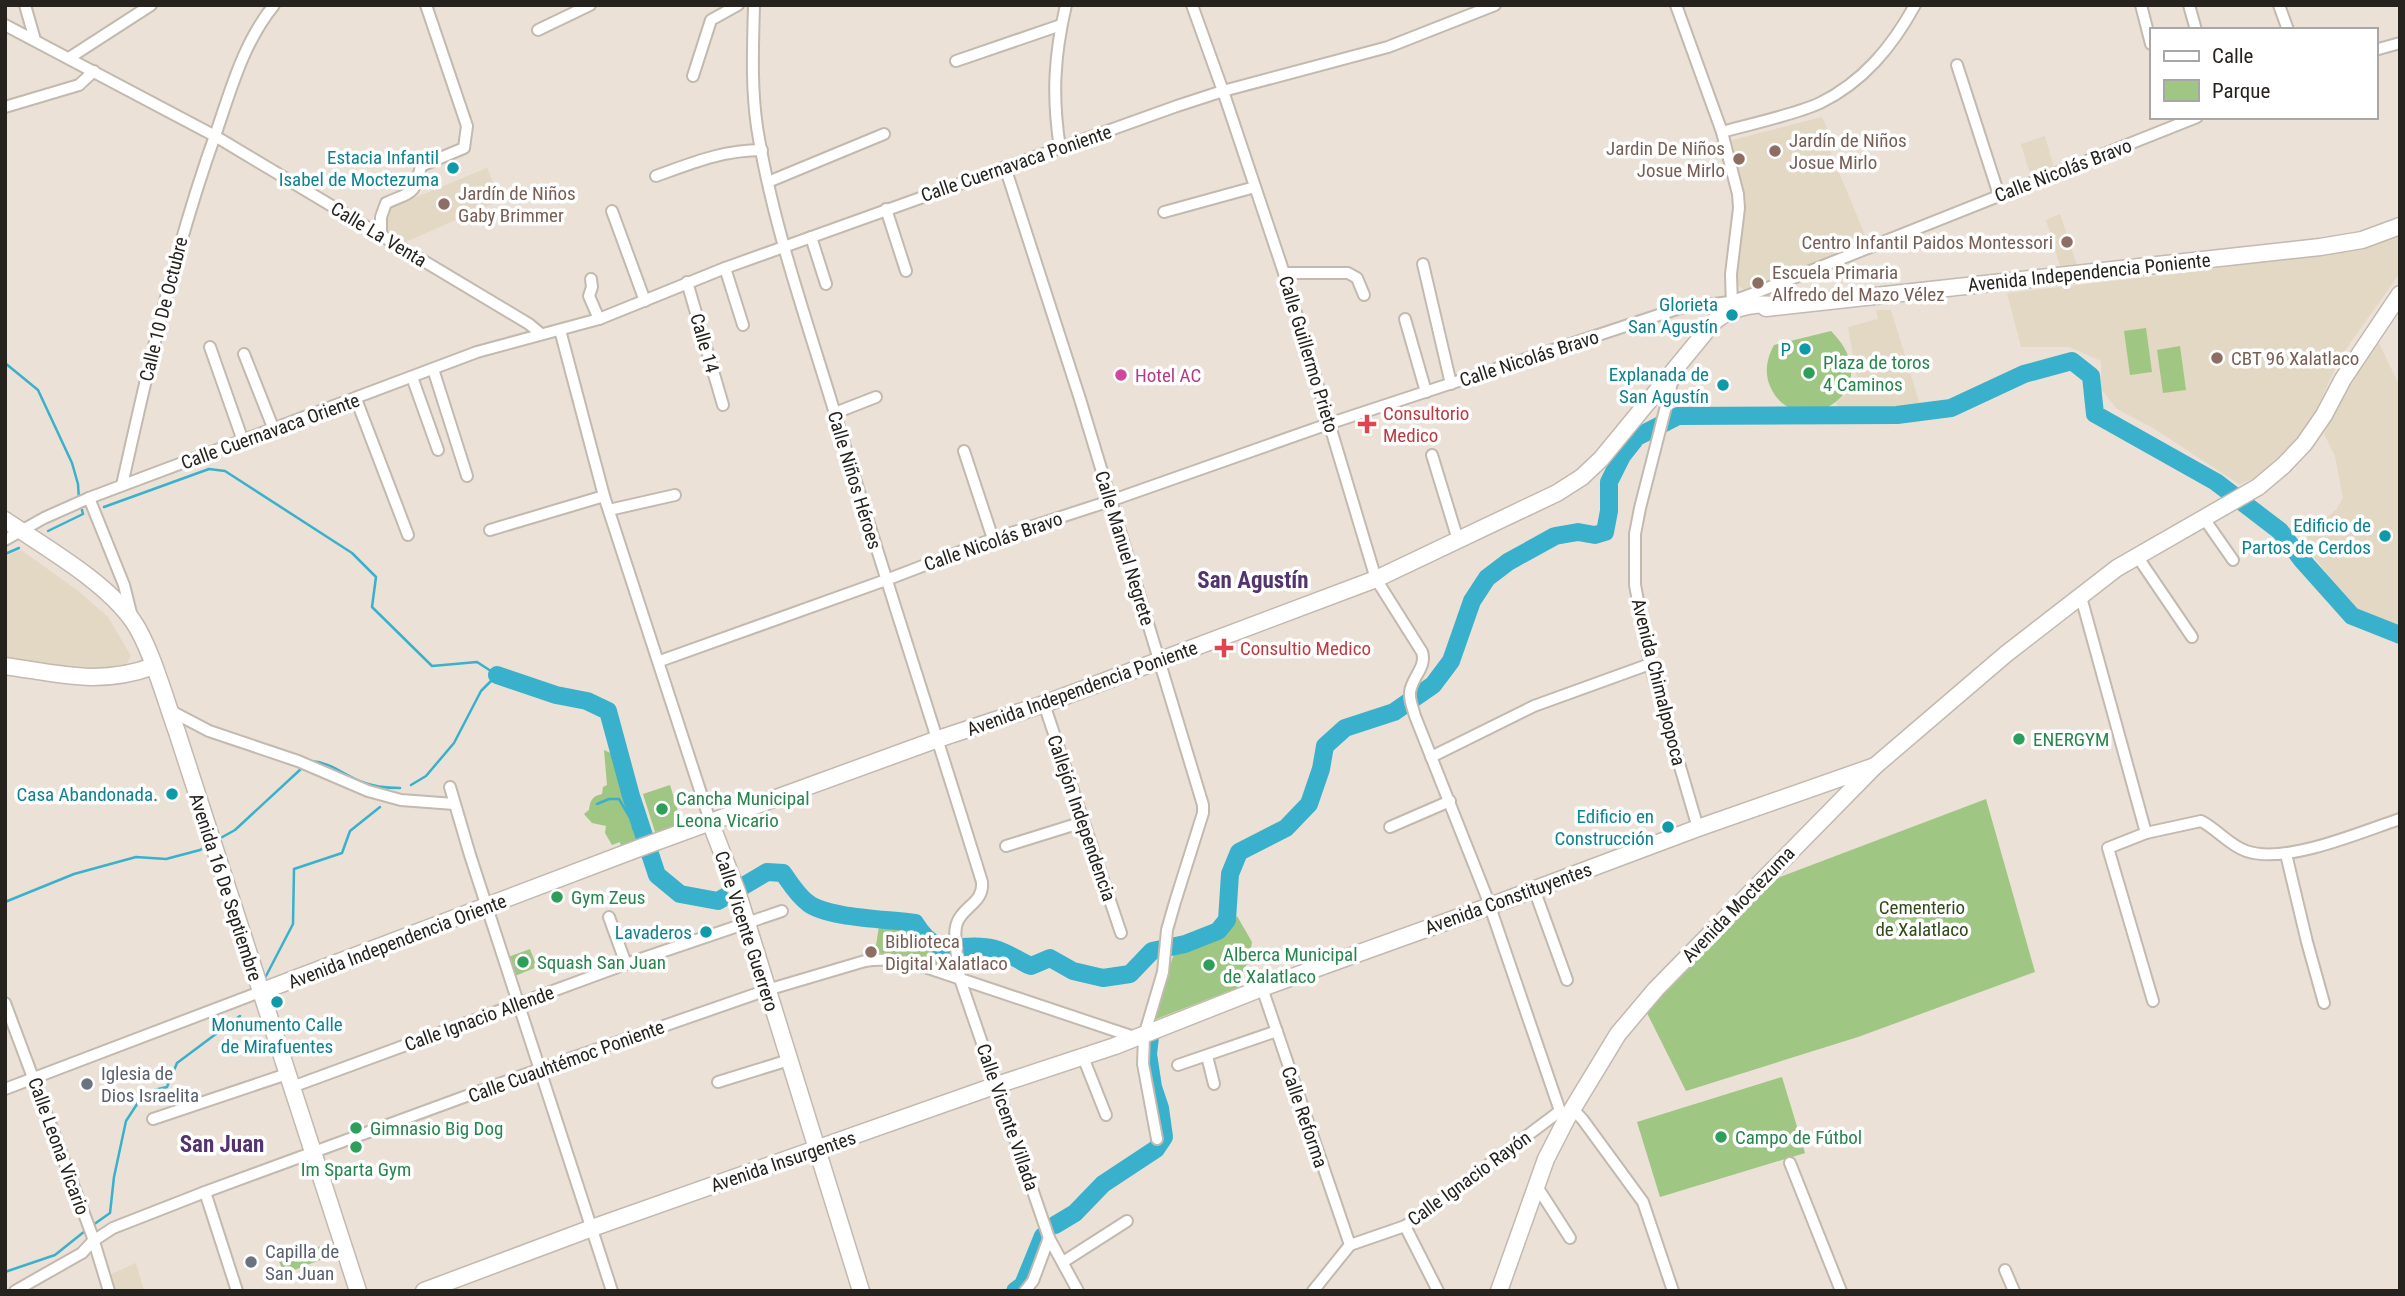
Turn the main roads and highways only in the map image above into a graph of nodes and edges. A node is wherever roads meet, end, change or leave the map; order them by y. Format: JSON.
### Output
{"nodes":[{"id":1,"x":2400,"y":226,"type":"edge"},
{"id":2,"x":2400,"y":294,"type":"edge"},
{"id":3,"x":1775,"y":305,"type":"junction"},
{"id":4,"x":1703,"y":335,"type":"junction"},
{"id":5,"x":5,"y":520,"type":"edge"},
{"id":6,"x":5,"y":666,"type":"edge"},
{"id":7,"x":153,"y":666,"type":"junction"},
{"id":8,"x":1875,"y":766,"type":"junction"},
{"id":9,"x":711,"y":824,"type":"junction"},
{"id":10,"x":260,"y":992,"type":"junction"},
{"id":11,"x":1141,"y":1037,"type":"joint"},
{"id":12,"x":818,"y":1148,"type":"junction"},
{"id":13,"x":358,"y":1291,"type":"edge"},
{"id":14,"x":424,"y":1291,"type":"edge"},
{"id":15,"x":861,"y":1291,"type":"edge"},
{"id":16,"x":1499,"y":1291,"type":"edge"}],
"edges":[{"from":1,"to":3,"type":"main road","name":"Avenida Independencia Poniente"},
{"from":2,"to":8,"type":"main road","name":"Avenida Moctezuma"},
{"from":3,"to":4,"type":"main road","name":"Avenida Independencia Poniente"},
{"from":3,"to":4,"type":"main road","name":"Avenida Independencia Poniente"},
{"from":4,"to":9,"type":"main road","name":"Avenida Independencia Poniente"},
{"from":5,"to":7,"type":"main road","name":"Avenida 16 De Septiembre"},
{"from":6,"to":7,"type":"main road"},
{"from":7,"to":10,"type":"main road","name":"Avenida 16 De Septiembre"},
{"from":8,"to":11,"type":"main road","name":"Avenida Constituyentes"},
{"from":8,"to":16,"type":"main road","name":"Avenida Moctezuma"},
{"from":9,"to":10,"type":"main road","name":"Avenida Independencia Oriente"},
{"from":9,"to":12,"type":"main road","name":"Calle Vicente Guerrero"},
{"from":10,"to":13,"type":"main road","name":"Avenida 16 De Septiembre"},
{"from":11,"to":12,"type":"main road","name":"Avenida Insurgentes"},
{"from":12,"to":14,"type":"main road","name":"Avenida Insurgentes"},
{"from":12,"to":15,"type":"main road","name":"Calle Vicente Guerrero"}]}
